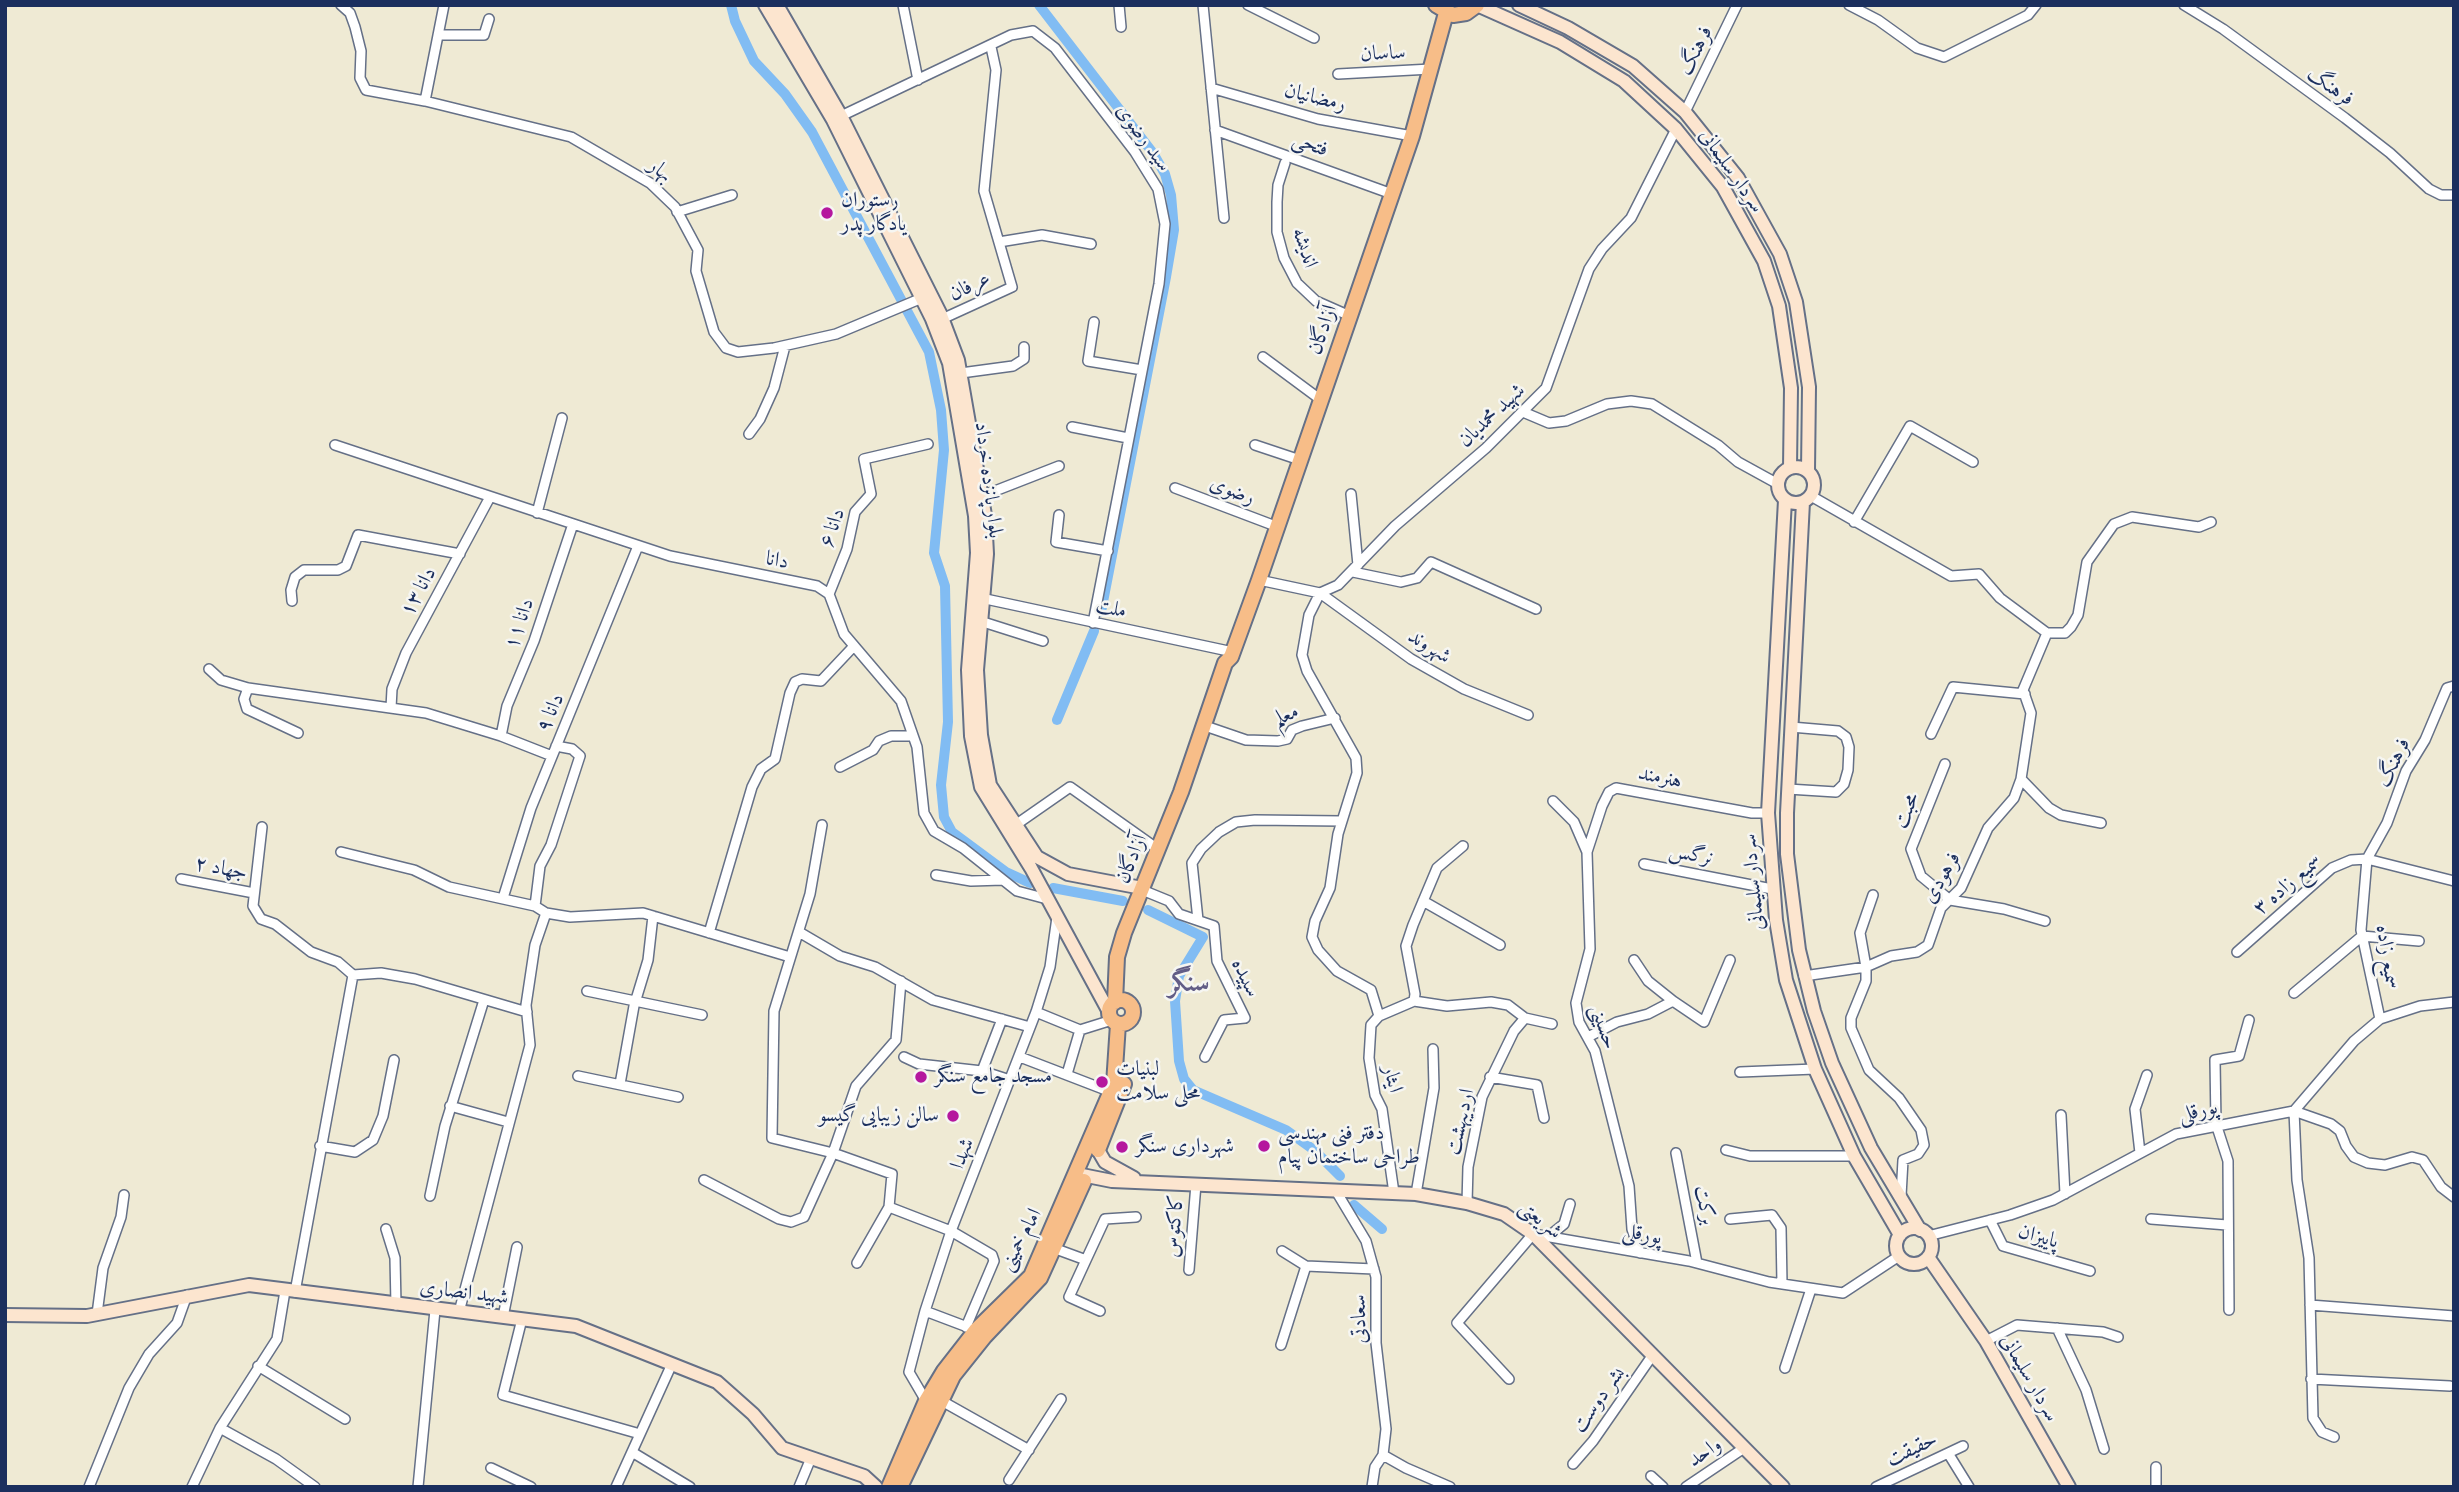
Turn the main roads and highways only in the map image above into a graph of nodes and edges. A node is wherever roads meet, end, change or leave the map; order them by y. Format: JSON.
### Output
{"nodes":[{"id":1,"x":1477,"y":5,"type":"edge"},
{"id":2,"x":1441,"y":9,"type":"edge"},
{"id":3,"x":1232,"y":655,"type":"junction"},
{"id":4,"x":1145,"y":890,"type":"junction"},
{"id":5,"x":1117,"y":1014,"type":"junction"},
{"id":6,"x":1082,"y":1176,"type":"junction"},
{"id":7,"x":976,"y":1331,"type":"junction"},
{"id":8,"x":933,"y":1400,"type":"junction"},
{"id":9,"x":888,"y":1487,"type":"edge"},
{"id":10,"x":900,"y":1487,"type":"edge"}],
"edges":[{"from":1,"to":2,"type":"main road"},
{"from":2,"to":3,"type":"main road","name":"آزادگان"},
{"from":3,"to":4,"type":"main road","name":"آزادگان"},
{"from":3,"to":4,"type":"main road","name":"آزادگان"},
{"from":4,"to":5,"type":"main road","name":"آزادگان"},
{"from":5,"to":6,"type":"main road","name":"امام خمینی"},
{"from":5,"to":6,"type":"main road","name":"امام خمینی"},
{"from":6,"to":7,"type":"main road","name":"امام خمینی"},
{"from":6,"to":7,"type":"main road","name":"امام خمینی"},
{"from":7,"to":8,"type":"main road","name":"امام خمینی"},
{"from":8,"to":9,"type":"main road","name":"امام خمینی"},
{"from":8,"to":10,"type":"main road","name":"امام خمینی"}]}
